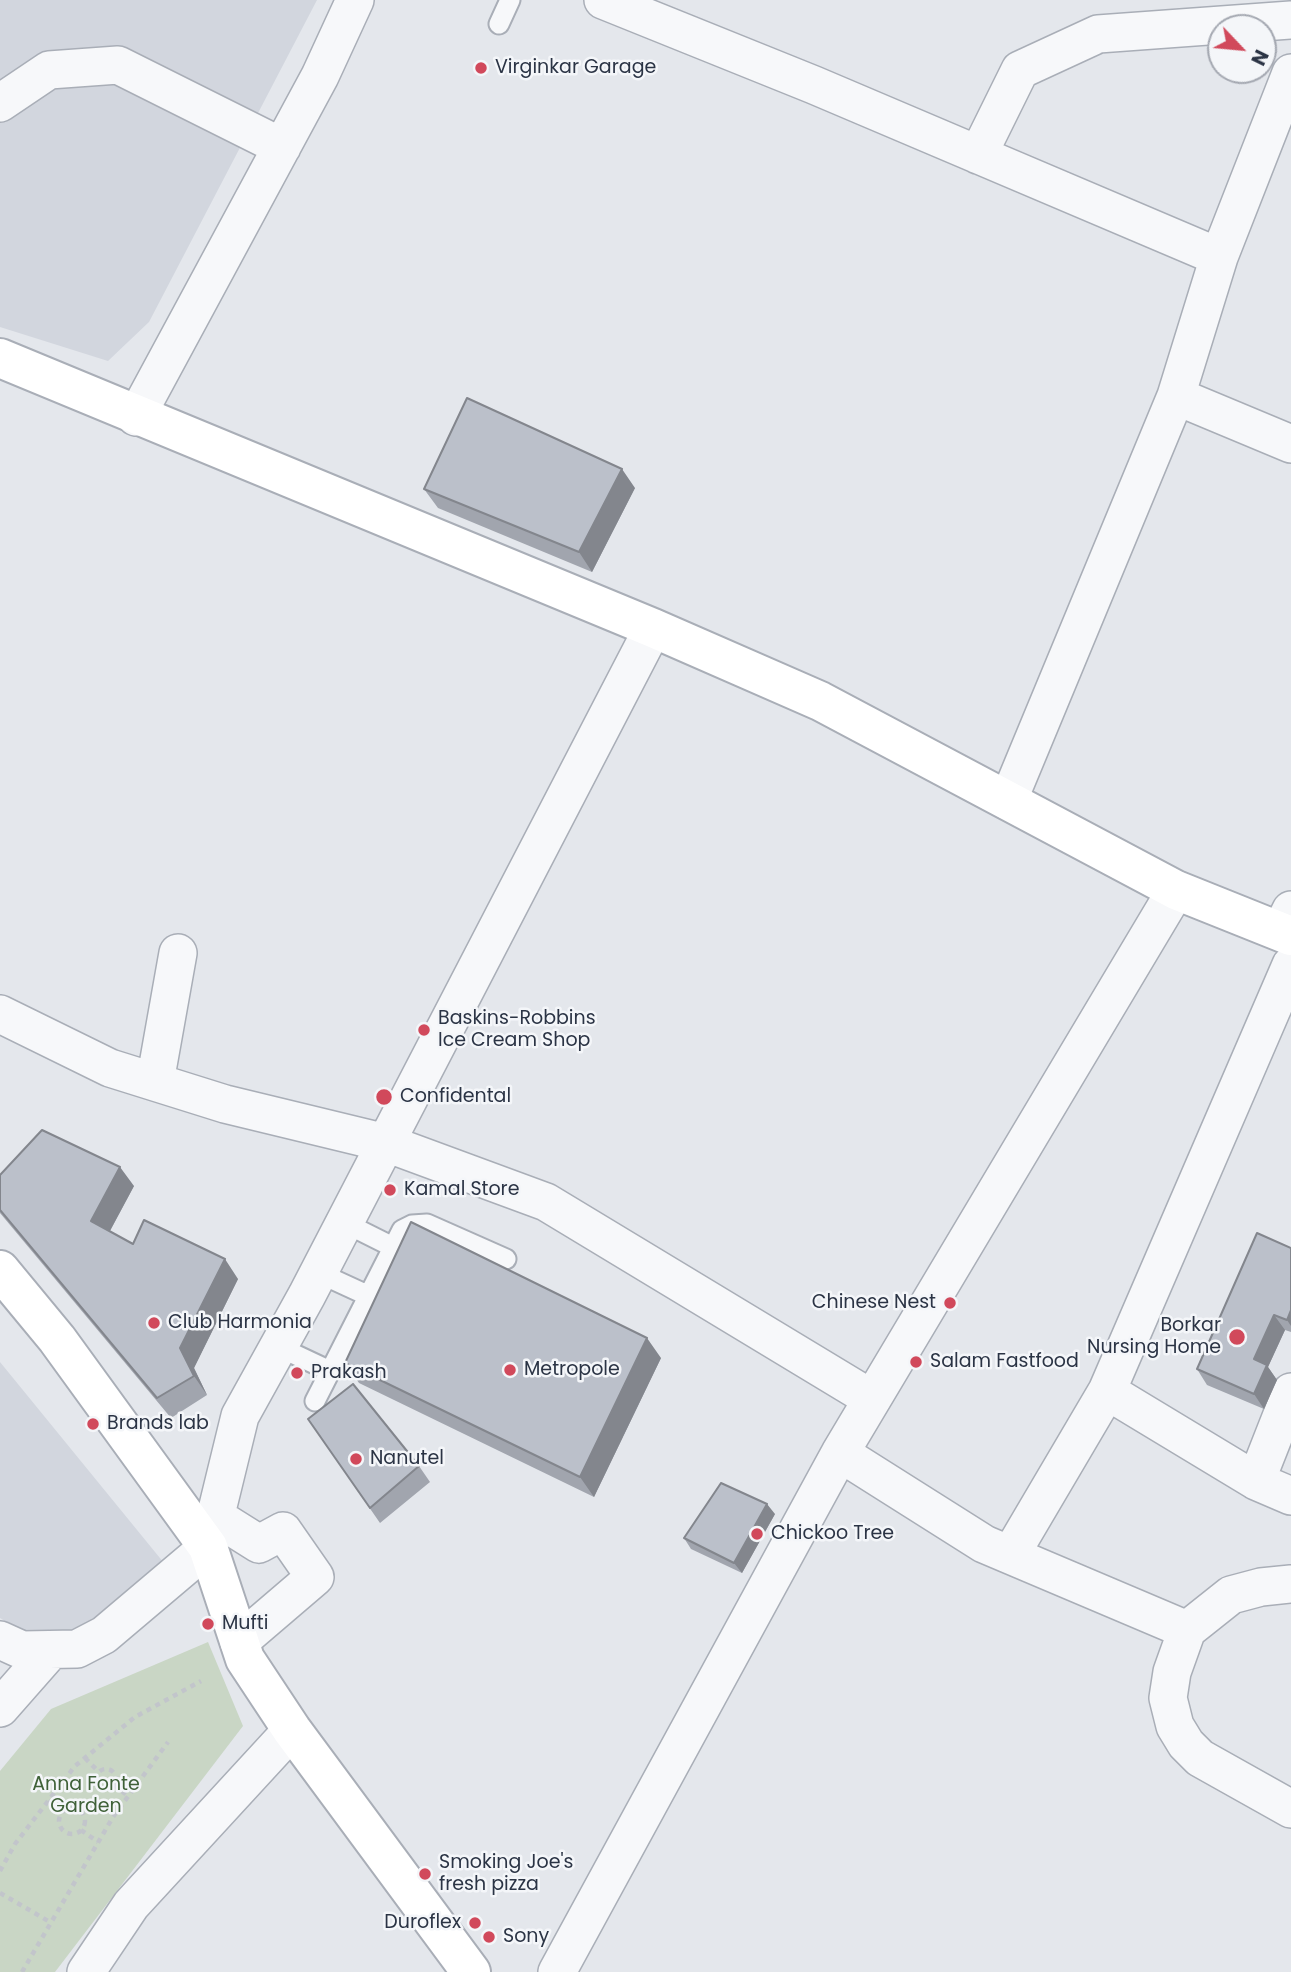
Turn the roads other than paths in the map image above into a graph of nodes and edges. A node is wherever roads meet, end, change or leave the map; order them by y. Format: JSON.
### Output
{"nodes":[{"id":1,"x":355,"y":0,"type":"edge"},
{"id":2,"x":510,"y":0,"type":"edge"},
{"id":3,"x":603,"y":0,"type":"edge"},
{"id":4,"x":1291,"y":20,"type":"edge"},
{"id":5,"x":499,"y":24,"type":"dead end"},
{"id":6,"x":1291,"y":74,"type":"edge"},
{"id":7,"x":0,"y":103,"type":"edge"},
{"id":8,"x":282,"y":147,"type":"junction"},
{"id":9,"x":978,"y":155,"type":"junction"},
{"id":10,"x":1219,"y":257,"type":"junction"},
{"id":11,"x":0,"y":358,"type":"edge"},
{"id":12,"x":1176,"y":397,"type":"junction"},
{"id":13,"x":136,"y":417,"type":"junction"},
{"id":14,"x":1291,"y":444,"type":"edge"},
{"id":15,"x":653,"y":628,"type":"junction"},
{"id":16,"x":1009,"y":801,"type":"junction"},
{"id":17,"x":1176,"y":890,"type":"junction"},
{"id":18,"x":1289,"y":935,"type":"edge"},
{"id":19,"x":178,"y":953,"type":"dead end"},
{"id":20,"x":0,"y":1014,"type":"edge"},
{"id":21,"x":155,"y":1082,"type":"junction"},
{"id":22,"x":386,"y":1143,"type":"junction"},
{"id":23,"x":345,"y":1223,"type":"junction"},
{"id":24,"x":393,"y":1247,"type":"junction"},
{"id":25,"x":506,"y":1259,"type":"dead end"},
{"id":26,"x":0,"y":1270,"type":"edge"},
{"id":27,"x":319,"y":1273,"type":"junction"},
{"id":28,"x":369,"y":1296,"type":"junction"},
{"id":29,"x":279,"y":1347,"type":"junction"},
{"id":30,"x":330,"y":1371,"type":"junction"},
{"id":31,"x":1107,"y":1391,"type":"junction"},
{"id":32,"x":1291,"y":1392,"type":"edge"},
{"id":33,"x":872,"y":1399,"type":"junction"},
{"id":34,"x":315,"y":1401,"type":"dead end"},
{"id":35,"x":840,"y":1453,"type":"junction"},
{"id":36,"x":1256,"y":1481,"type":"junction"},
{"id":37,"x":1291,"y":1496,"type":"edge"},
{"id":38,"x":212,"y":1532,"type":"junction"},
{"id":39,"x":1010,"y":1554,"type":"junction"},
{"id":40,"x":1291,"y":1584,"type":"edge"},
{"id":41,"x":1187,"y":1630,"type":"junction"},
{"id":42,"x":0,"y":1640,"type":"edge"},
{"id":43,"x":239,"y":1643,"type":"junction"},
{"id":44,"x":51,"y":1650,"type":"junction"},
{"id":45,"x":0,"y":1708,"type":"edge"},
{"id":46,"x":292,"y":1730,"type":"junction"},
{"id":47,"x":1291,"y":1809,"type":"edge"},
{"id":48,"x":86,"y":1972,"type":"edge"},
{"id":49,"x":471,"y":1972,"type":"edge"},
{"id":50,"x":557,"y":1972,"type":"edge"}],
"edges":[{"from":1,"to":8,"type":"street"},
{"from":2,"to":5,"type":"lane"},
{"from":3,"to":9,"type":"street"},
{"from":4,"to":9,"type":"street"},
{"from":6,"to":10,"type":"street"},
{"from":7,"to":8,"type":"street"},
{"from":8,"to":13,"type":"street"},
{"from":9,"to":10,"type":"street"},
{"from":10,"to":12,"type":"street"},
{"from":11,"to":13,"type":"main road"},
{"from":12,"to":14,"type":"street"},
{"from":12,"to":16,"type":"street"},
{"from":13,"to":15,"type":"main road"},
{"from":15,"to":16,"type":"main road"},
{"from":15,"to":22,"type":"street"},
{"from":16,"to":17,"type":"main road"},
{"from":17,"to":18,"type":"main road"},
{"from":17,"to":33,"type":"street"},
{"from":18,"to":31,"type":"street"},
{"from":19,"to":21,"type":"street"},
{"from":20,"to":21,"type":"street"},
{"from":21,"to":22,"type":"street"},
{"from":22,"to":23,"type":"street"},
{"from":22,"to":33,"type":"street"},
{"from":23,"to":24,"type":"lane"},
{"from":23,"to":27,"type":"street"},
{"from":24,"to":25,"type":"lane"},
{"from":24,"to":28,"type":"lane"},
{"from":26,"to":38,"type":"main road"},
{"from":27,"to":28,"type":"lane"},
{"from":27,"to":29,"type":"street"},
{"from":28,"to":30,"type":"lane"},
{"from":29,"to":30,"type":"lane"},
{"from":29,"to":38,"type":"street"},
{"from":30,"to":34,"type":"lane"},
{"from":31,"to":36,"type":"street"},
{"from":31,"to":39,"type":"street"},
{"from":32,"to":36,"type":"street"},
{"from":33,"to":35,"type":"street"},
{"from":35,"to":39,"type":"street"},
{"from":35,"to":50,"type":"street"},
{"from":36,"to":37,"type":"street"},
{"from":38,"to":43,"type":"main road"},
{"from":38,"to":43,"type":"street"},
{"from":38,"to":44,"type":"street"},
{"from":39,"to":41,"type":"street"},
{"from":40,"to":41,"type":"street"},
{"from":41,"to":47,"type":"street"},
{"from":42,"to":44,"type":"street"},
{"from":43,"to":46,"type":"main road"},
{"from":44,"to":45,"type":"street"},
{"from":46,"to":48,"type":"street"},
{"from":46,"to":49,"type":"main road"}]}
